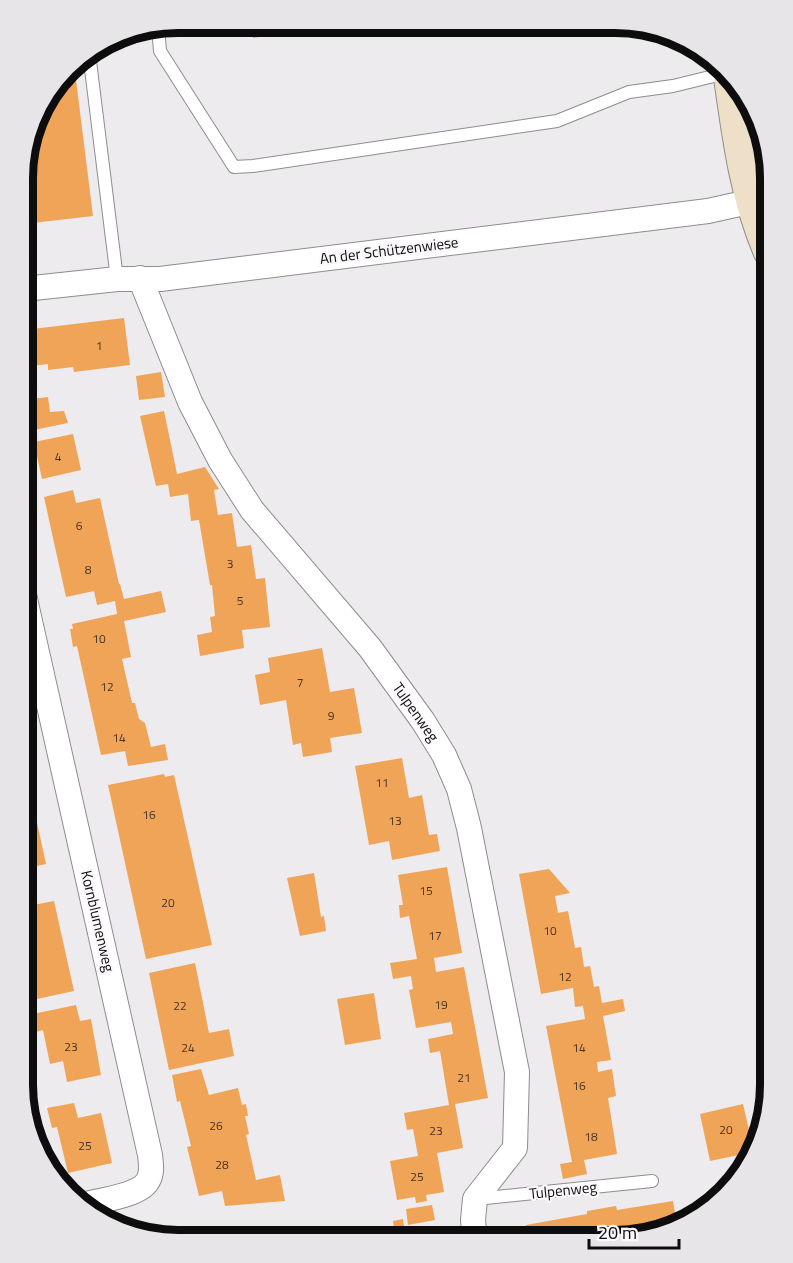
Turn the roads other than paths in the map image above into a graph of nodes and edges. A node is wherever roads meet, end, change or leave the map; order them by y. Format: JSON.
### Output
{"nodes":[{"id":1,"x":159,"y":34,"type":"edge"},
{"id":2,"x":91,"y":63,"type":"edge"},
{"id":3,"x":716,"y":75,"type":"edge"},
{"id":4,"x":736,"y":99,"type":"edge"},
{"id":5,"x":753,"y":201,"type":"junction"},
{"id":6,"x":760,"y":222,"type":"edge"},
{"id":7,"x":129,"y":278,"type":"junction"},
{"id":8,"x":33,"y":288,"type":"edge"},
{"id":9,"x":33,"y":634,"type":"edge"},
{"id":10,"x":652,"y":1180,"type":"dead end"},
{"id":11,"x":475,"y":1199,"type":"junction"},
{"id":12,"x":93,"y":1202,"type":"edge"},
{"id":13,"x":474,"y":1230,"type":"edge"}],
"edges":[{"from":1,"to":3,"type":"lane"},
{"from":2,"to":7,"type":"lane"},
{"from":4,"to":5,"type":"main road"},
{"from":5,"to":6,"type":"main road"},
{"from":5,"to":7,"type":"street","name":"An der Schützenwiese"},
{"from":7,"to":8,"type":"street","name":"An der Schützenwiese"},
{"from":7,"to":11,"type":"street","name":"Tulpenweg"},
{"from":9,"to":12,"type":"street","name":"Kornblumenweg"},
{"from":10,"to":11,"type":"lane","name":"Tulpenweg"},
{"from":11,"to":13,"type":"street"}]}
